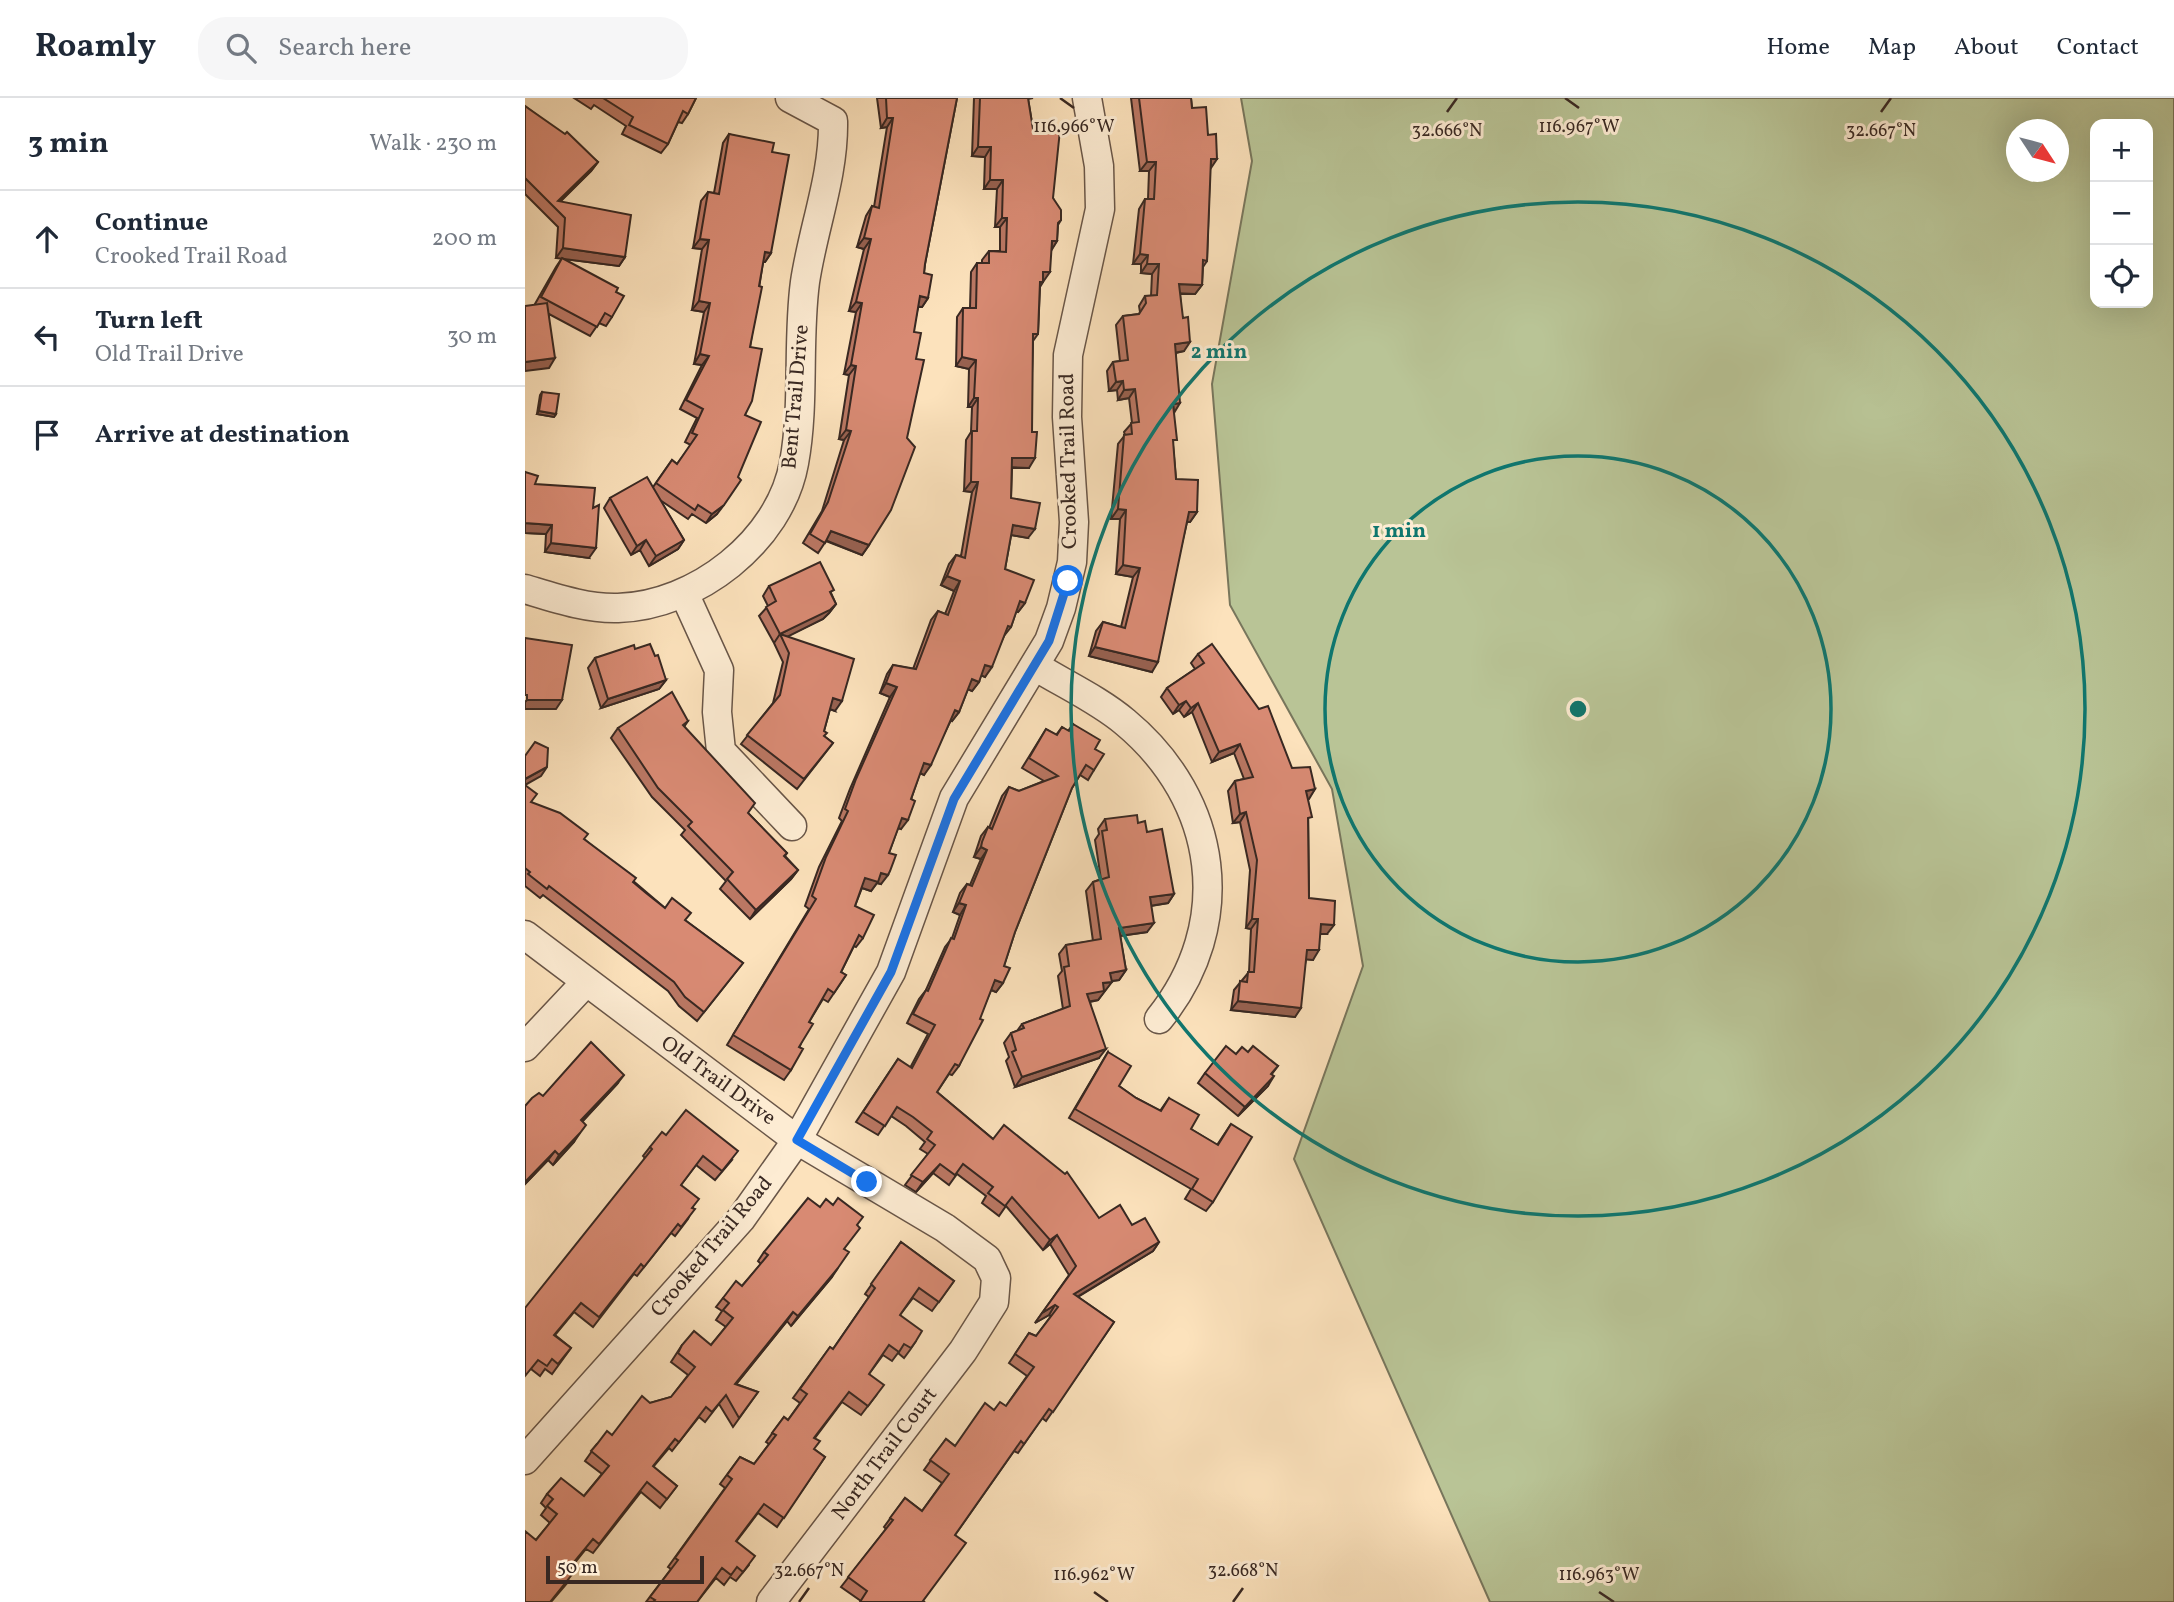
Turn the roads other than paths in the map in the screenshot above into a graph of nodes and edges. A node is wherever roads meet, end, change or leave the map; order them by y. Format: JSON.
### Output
{"nodes":[{"id":1,"x":790,"y":98,"type":"edge"},
{"id":2,"x":1087,"y":98,"type":"edge"},
{"id":3,"x":525,"y":589,"type":"edge"},
{"id":4,"x":684,"y":593,"type":"junction"},
{"id":5,"x":1035,"y":666,"type":"junction"},
{"id":6,"x":792,"y":826,"type":"dead end"},
{"id":7,"x":525,"y":934,"type":"edge"},
{"id":8,"x":586,"y":982,"type":"junction"},
{"id":9,"x":1159,"y":1019,"type":"dead end"},
{"id":10,"x":525,"y":1047,"type":"edge"},
{"id":11,"x":797,"y":1140,"type":"junction"},
{"id":12,"x":994,"y":1302,"type":"joint"},
{"id":13,"x":525,"y":1460,"type":"edge"},
{"id":14,"x":771,"y":1602,"type":"edge"}],
"edges":[{"from":1,"to":4,"type":"street","name":"Bent Trail Drive"},
{"from":2,"to":5,"type":"street","name":"Crooked Trail Road"},
{"from":3,"to":4,"type":"street","name":"Bent Trail Drive"},
{"from":4,"to":6,"type":"street"},
{"from":5,"to":9,"type":"street"},
{"from":5,"to":11,"type":"street","name":"Crooked Trail Road"},
{"from":7,"to":8,"type":"street","name":"Old Trail Drive"},
{"from":8,"to":10,"type":"street"},
{"from":8,"to":11,"type":"street","name":"Old Trail Drive"},
{"from":11,"to":12,"type":"street","name":"Old Trail Drive"},
{"from":11,"to":13,"type":"street","name":"Crooked Trail Road"},
{"from":12,"to":14,"type":"street","name":"North Trail Court"}]}
